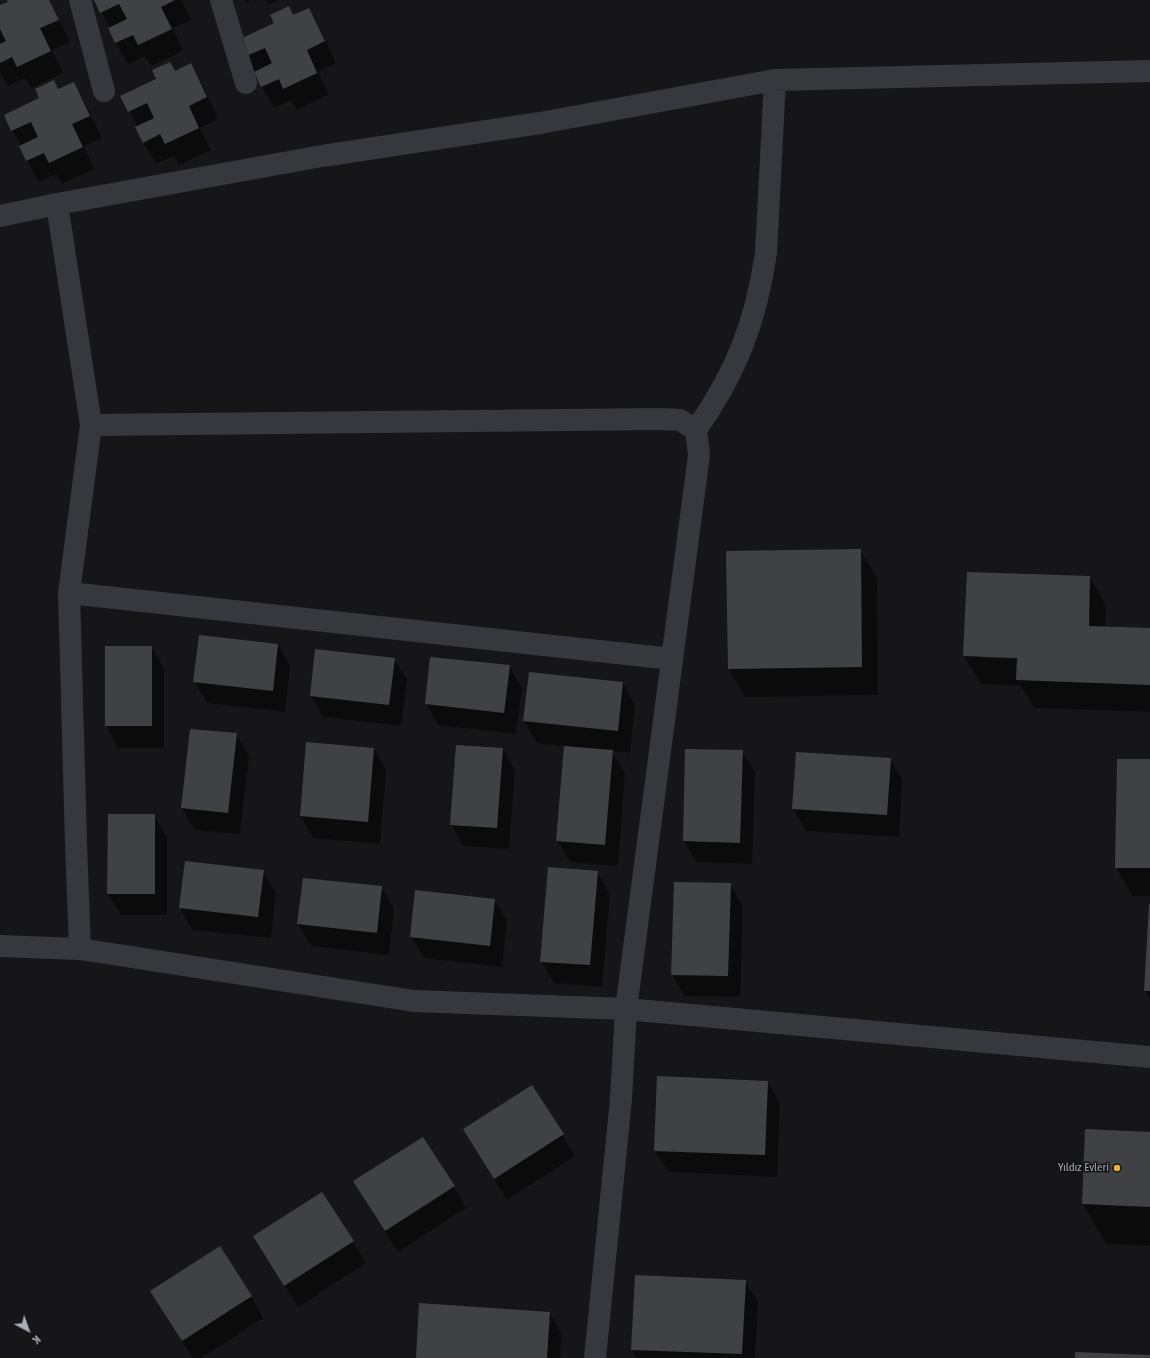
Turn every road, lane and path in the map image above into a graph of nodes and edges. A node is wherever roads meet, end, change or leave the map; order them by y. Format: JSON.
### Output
{"nodes":[{"id":1,"x":80,"y":0,"type":"edge"},
{"id":2,"x":221,"y":0,"type":"edge"},
{"id":3,"x":1150,"y":71,"type":"edge"},
{"id":4,"x":775,"y":80,"type":"junction"},
{"id":5,"x":246,"y":83,"type":"dead end"},
{"id":6,"x":104,"y":91,"type":"dead end"},
{"id":7,"x":57,"y":204,"type":"junction"},
{"id":8,"x":0,"y":216,"type":"edge"},
{"id":9,"x":91,"y":425,"type":"junction"},
{"id":10,"x":696,"y":430,"type":"junction"},
{"id":11,"x":69,"y":593,"type":"junction"},
{"id":12,"x":672,"y":659,"type":"junction"},
{"id":13,"x":0,"y":946,"type":"edge"},
{"id":14,"x":80,"y":949,"type":"junction"},
{"id":15,"x":626,"y":1009,"type":"junction"},
{"id":16,"x":1150,"y":1057,"type":"edge"},
{"id":17,"x":595,"y":1358,"type":"edge"}],
"edges":[{"from":1,"to":6,"type":"street"},
{"from":2,"to":5,"type":"street"},
{"from":3,"to":4,"type":"street"},
{"from":4,"to":7,"type":"street"},
{"from":4,"to":10,"type":"street"},
{"from":7,"to":8,"type":"street"},
{"from":7,"to":9,"type":"street"},
{"from":9,"to":10,"type":"street"},
{"from":9,"to":11,"type":"street"},
{"from":10,"to":12,"type":"street"},
{"from":11,"to":12,"type":"street"},
{"from":11,"to":14,"type":"street"},
{"from":12,"to":15,"type":"street"},
{"from":13,"to":14,"type":"street"},
{"from":14,"to":15,"type":"street"},
{"from":15,"to":16,"type":"street"},
{"from":15,"to":17,"type":"street"}]}
